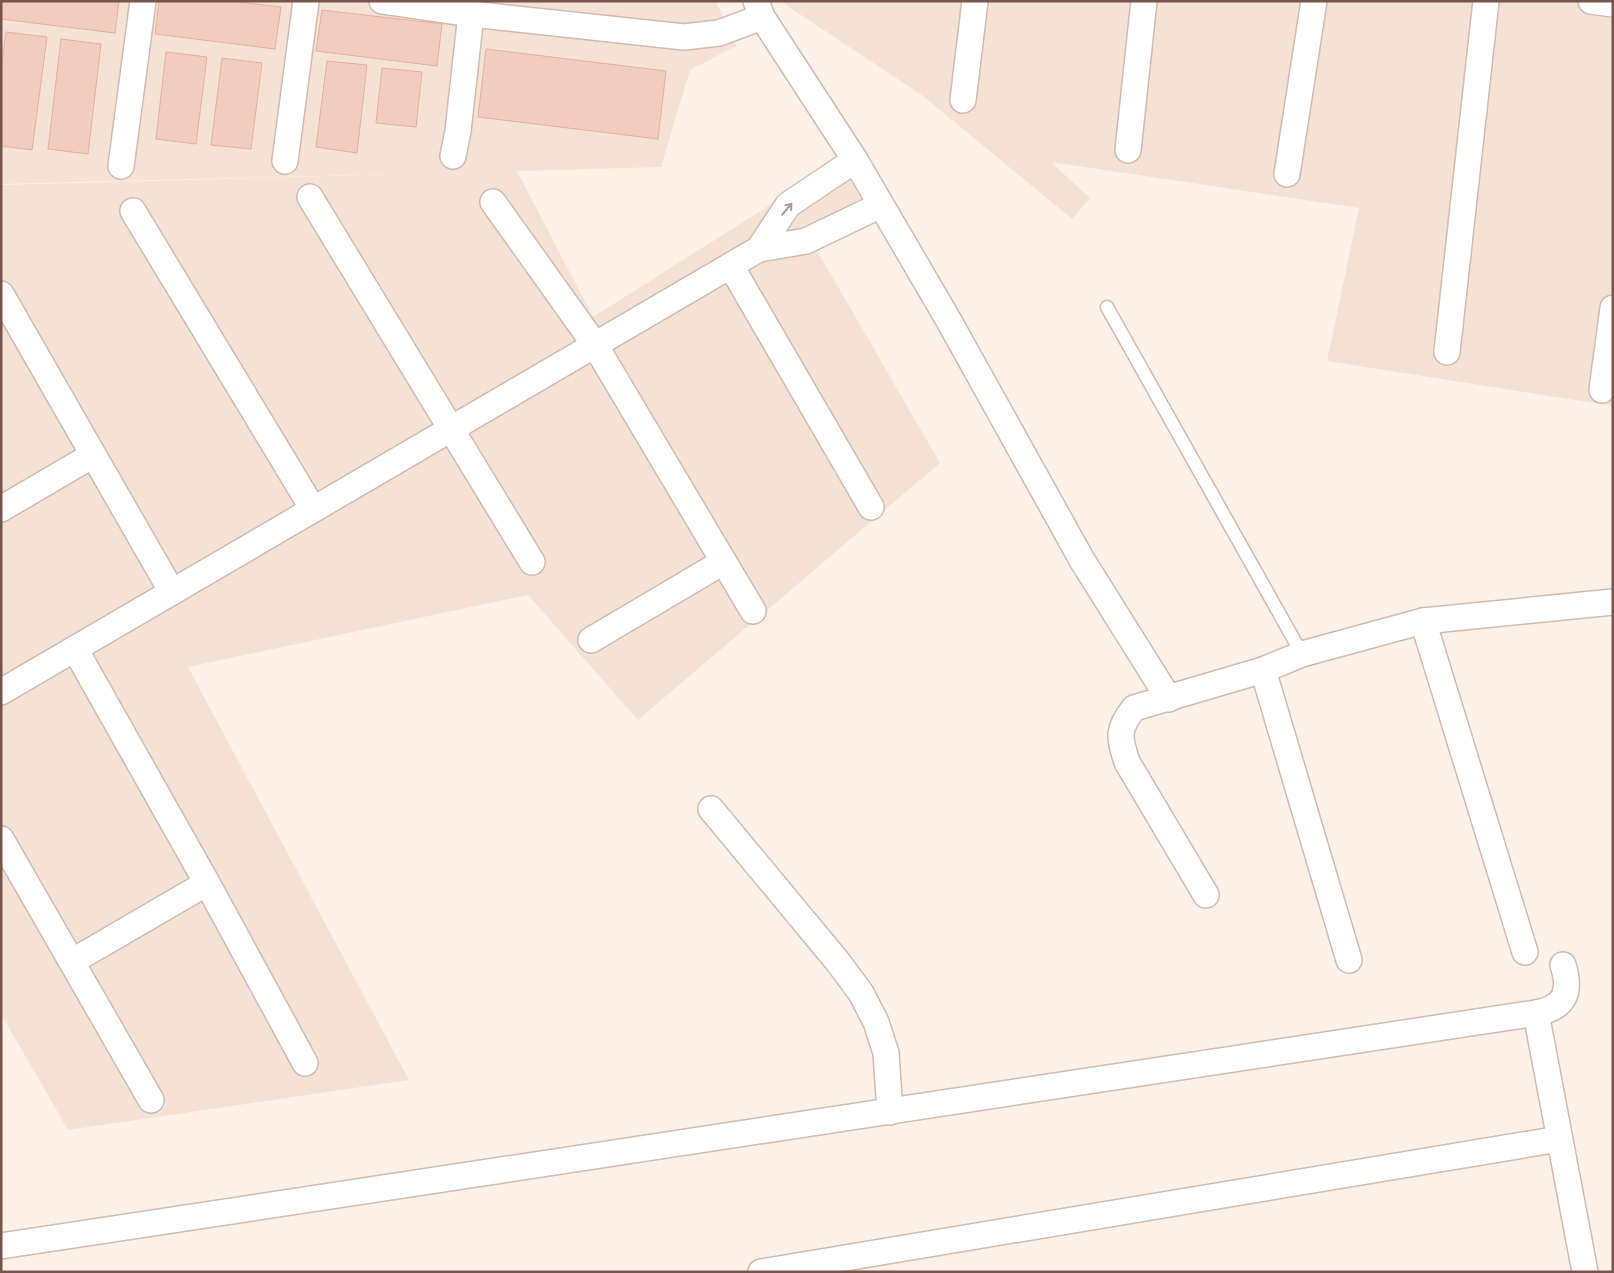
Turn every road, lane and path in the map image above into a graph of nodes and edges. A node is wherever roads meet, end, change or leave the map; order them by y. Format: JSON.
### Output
{"nodes":[{"id":1,"x":144,"y":1,"type":"edge"},
{"id":2,"x":306,"y":1,"type":"edge"},
{"id":3,"x":382,"y":1,"type":"edge"},
{"id":4,"x":975,"y":1,"type":"edge"},
{"id":5,"x":1144,"y":1,"type":"edge"},
{"id":6,"x":1314,"y":1,"type":"edge"},
{"id":7,"x":1486,"y":1,"type":"edge"},
{"id":8,"x":1591,"y":1,"type":"edge"},
{"id":9,"x":1613,"y":4,"type":"edge"},
{"id":10,"x":759,"y":9,"type":"edge"},
{"id":11,"x":471,"y":14,"type":"junction"},
{"id":12,"x":963,"y":100,"type":"dead end"},
{"id":13,"x":1128,"y":150,"type":"dead end"},
{"id":14,"x":453,"y":156,"type":"dead end"},
{"id":15,"x":855,"y":160,"type":"junction"},
{"id":16,"x":285,"y":161,"type":"dead end"},
{"id":17,"x":121,"y":166,"type":"dead end"},
{"id":18,"x":1287,"y":174,"type":"dead end"},
{"id":19,"x":310,"y":197,"type":"dead end"},
{"id":20,"x":493,"y":202,"type":"dead end"},
{"id":21,"x":881,"y":205,"type":"junction"},
{"id":22,"x":133,"y":211,"type":"dead end"},
{"id":23,"x":758,"y":249,"type":"junction"},
{"id":24,"x":731,"y":266,"type":"junction"},
{"id":25,"x":1,"y":294,"type":"edge"},
{"id":26,"x":1107,"y":307,"type":"dead end"},
{"id":27,"x":1612,"y":312,"type":"edge"},
{"id":28,"x":594,"y":345,"type":"junction"},
{"id":29,"x":1447,"y":352,"type":"dead end"},
{"id":30,"x":1602,"y":390,"type":"dead end"},
{"id":31,"x":450,"y":429,"type":"junction"},
{"id":32,"x":92,"y":455,"type":"junction"},
{"id":33,"x":871,"y":507,"type":"dead end"},
{"id":34,"x":1,"y":509,"type":"edge"},
{"id":35,"x":313,"y":510,"type":"junction"},
{"id":36,"x":532,"y":562,"type":"dead end"},
{"id":37,"x":723,"y":562,"type":"junction"},
{"id":38,"x":172,"y":592,"type":"junction"},
{"id":39,"x":1613,"y":602,"type":"edge"},
{"id":40,"x":753,"y":611,"type":"dead end"},
{"id":41,"x":1423,"y":621,"type":"junction"},
{"id":42,"x":591,"y":640,"type":"dead end"},
{"id":43,"x":75,"y":649,"type":"junction"},
{"id":44,"x":1302,"y":654,"type":"junction"},
{"id":45,"x":1263,"y":670,"type":"junction"},
{"id":46,"x":1,"y":692,"type":"edge"},
{"id":47,"x":1169,"y":699,"type":"junction"},
{"id":48,"x":711,"y":809,"type":"dead end"},
{"id":49,"x":1,"y":839,"type":"edge"},
{"id":50,"x":208,"y":883,"type":"junction"},
{"id":51,"x":1206,"y":895,"type":"dead end"},
{"id":52,"x":1525,"y":952,"type":"dead end"},
{"id":53,"x":1349,"y":960,"type":"dead end"},
{"id":54,"x":73,"y":961,"type":"junction"},
{"id":55,"x":1563,"y":965,"type":"dead end"},
{"id":56,"x":1536,"y":1013,"type":"junction"},
{"id":57,"x":305,"y":1063,"type":"dead end"},
{"id":58,"x":150,"y":1100,"type":"dead end"},
{"id":59,"x":890,"y":1112,"type":"junction"},
{"id":60,"x":1559,"y":1139,"type":"junction"},
{"id":61,"x":1,"y":1246,"type":"edge"},
{"id":62,"x":761,"y":1272,"type":"edge"},
{"id":63,"x":1585,"y":1272,"type":"edge"}],
"edges":[{"from":1,"to":17,"type":"street"},
{"from":2,"to":16,"type":"street"},
{"from":3,"to":11,"type":"street"},
{"from":4,"to":12,"type":"street"},
{"from":5,"to":13,"type":"street"},
{"from":6,"to":18,"type":"street"},
{"from":7,"to":29,"type":"street"},
{"from":8,"to":9,"type":"street"},
{"from":10,"to":11,"type":"street"},
{"from":10,"to":15,"type":"street"},
{"from":11,"to":14,"type":"street"},
{"from":15,"to":21,"type":"street"},
{"from":23,"to":15,"type":"street","one_way":true},
{"from":19,"to":31,"type":"street"},
{"from":20,"to":28,"type":"street"},
{"from":21,"to":23,"type":"street"},
{"from":21,"to":47,"type":"street"},
{"from":22,"to":35,"type":"street"},
{"from":23,"to":24,"type":"street"},
{"from":24,"to":28,"type":"street"},
{"from":24,"to":33,"type":"street"},
{"from":25,"to":32,"type":"street"},
{"from":26,"to":44,"type":"lane"},
{"from":27,"to":30,"type":"street"},
{"from":28,"to":31,"type":"street"},
{"from":28,"to":37,"type":"street"},
{"from":31,"to":35,"type":"street"},
{"from":31,"to":36,"type":"street"},
{"from":32,"to":34,"type":"street"},
{"from":32,"to":38,"type":"street"},
{"from":35,"to":38,"type":"street"},
{"from":37,"to":40,"type":"street"},
{"from":37,"to":42,"type":"street"},
{"from":38,"to":43,"type":"street"},
{"from":39,"to":41,"type":"street"},
{"from":41,"to":44,"type":"street"},
{"from":41,"to":52,"type":"street"},
{"from":43,"to":46,"type":"street"},
{"from":43,"to":50,"type":"street"},
{"from":44,"to":45,"type":"street"},
{"from":45,"to":47,"type":"street"},
{"from":45,"to":53,"type":"street"},
{"from":47,"to":51,"type":"street"},
{"from":48,"to":59,"type":"street"},
{"from":49,"to":54,"type":"street"},
{"from":50,"to":54,"type":"street"},
{"from":50,"to":57,"type":"street"},
{"from":54,"to":58,"type":"street"},
{"from":55,"to":56,"type":"street"},
{"from":56,"to":59,"type":"street"},
{"from":56,"to":60,"type":"street"},
{"from":59,"to":61,"type":"street"},
{"from":60,"to":62,"type":"street"},
{"from":60,"to":63,"type":"street"}]}
